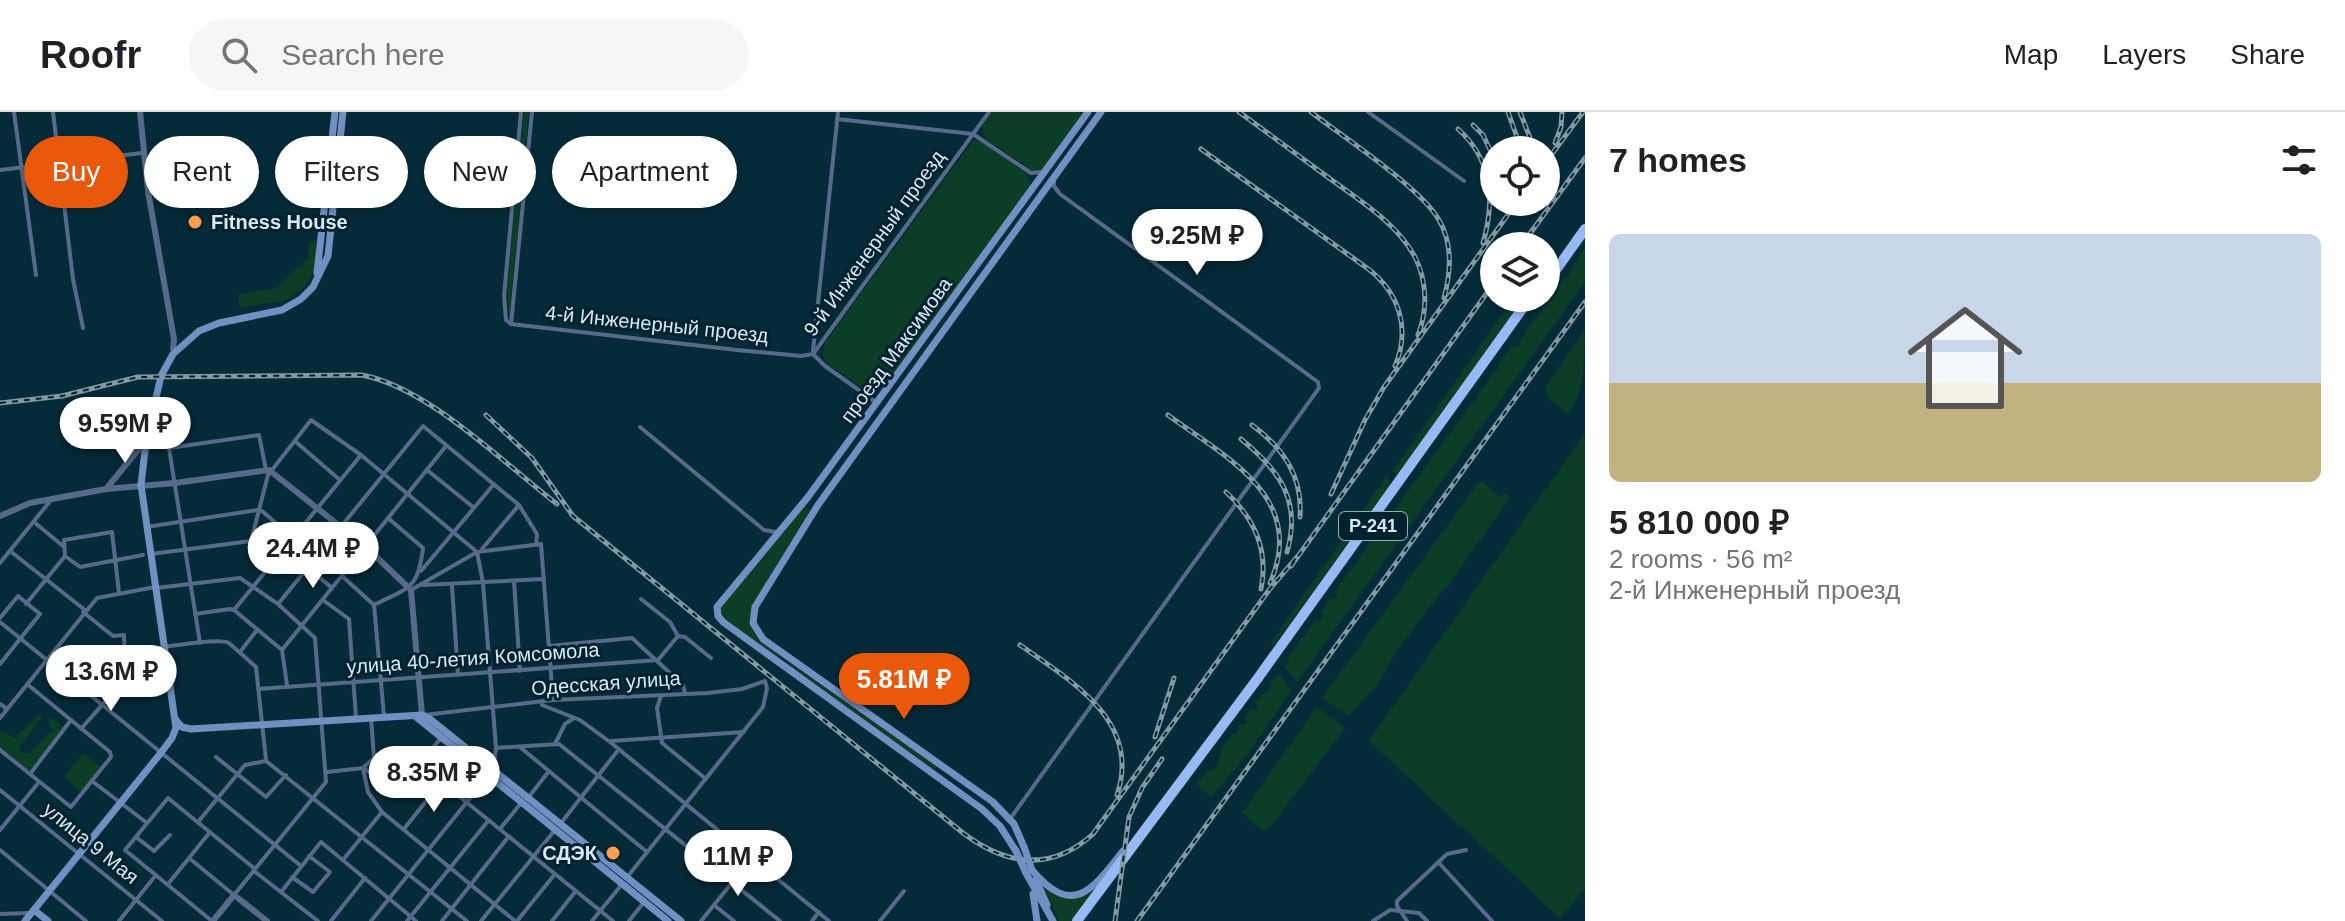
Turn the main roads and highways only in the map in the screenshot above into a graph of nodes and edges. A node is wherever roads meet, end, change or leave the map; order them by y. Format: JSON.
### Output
{"nodes":[{"id":1,"x":335,"y":112,"type":"edge"},
{"id":2,"x":343,"y":112,"type":"edge"},
{"id":3,"x":1088,"y":112,"type":"edge"},
{"id":4,"x":1101,"y":112,"type":"edge"},
{"id":5,"x":1072,"y":135,"type":"junction"},
{"id":6,"x":1080,"y":141,"type":"junction"},
{"id":7,"x":1585,"y":221,"type":"edge"},
{"id":8,"x":1006,"y":225,"type":"junction"},
{"id":9,"x":1585,"y":229,"type":"edge"},
{"id":10,"x":1015,"y":231,"type":"junction"},
{"id":11,"x":326,"y":232,"type":"junction"},
{"id":12,"x":1560,"y":256,"type":"edge"},
{"id":13,"x":1560,"y":264,"type":"edge"},
{"id":14,"x":1520,"y":312,"type":"edge"},
{"id":15,"x":1526,"y":312,"type":"edge"},
{"id":16,"x":914,"y":361,"type":"junction"},
{"id":17,"x":850,"y":440,"type":"junction"},
{"id":18,"x":859,"y":446,"type":"junction"},
{"id":19,"x":141,"y":485,"type":"junction"},
{"id":20,"x":808,"y":497,"type":"junction"},
{"id":21,"x":818,"y":505,"type":"junction"},
{"id":22,"x":785,"y":660,"type":"junction"},
{"id":23,"x":417,"y":715,"type":"junction"},
{"id":24,"x":176,"y":720,"type":"junction"},
{"id":25,"x":191,"y":729,"type":"junction"},
{"id":26,"x":172,"y":738,"type":"junction"},
{"id":27,"x":944,"y":768,"type":"junction"},
{"id":28,"x":490,"y":773,"type":"junction"},
{"id":29,"x":937,"y":776,"type":"junction"},
{"id":30,"x":1181,"y":787,"type":"junction"},
{"id":31,"x":1171,"y":802,"type":"junction"},
{"id":32,"x":1020,"y":849,"type":"junction"},
{"id":33,"x":1029,"y":875,"type":"junction"},
{"id":34,"x":624,"y":881,"type":"junction"},
{"id":35,"x":34,"y":910,"type":"junction"},
{"id":36,"x":24,"y":918,"type":"edge"},
{"id":37,"x":665,"y":920,"type":"edge"},
{"id":38,"x":48,"y":921,"type":"edge"},
{"id":39,"x":681,"y":921,"type":"edge"},
{"id":40,"x":1037,"y":921,"type":"edge"},
{"id":41,"x":1053,"y":921,"type":"edge"},
{"id":42,"x":1077,"y":921,"type":"edge"},
{"id":43,"x":1083,"y":921,"type":"edge"}],
"edges":[{"from":1,"to":11,"type":"main road"},
{"from":2,"to":11,"type":"main road"},
{"from":3,"to":5,"type":"main road","name":"проезд Максимова"},
{"from":4,"to":6,"type":"main road","name":"проезд Максимова"},
{"from":5,"to":6,"type":"main road"},
{"from":5,"to":8,"type":"main road","name":"проезд Максимова"},
{"from":6,"to":10,"type":"main road","name":"проезд Максимова"},
{"from":7,"to":12,"type":"highway"},
{"from":8,"to":10,"type":"main road"},
{"from":8,"to":16,"type":"main road","name":"проезд Максимова"},
{"from":9,"to":13,"type":"highway"},
{"from":10,"to":16,"type":"main road","name":"проезд Максимова"},
{"from":11,"to":19,"type":"main road"},
{"from":11,"to":19,"type":"main road"},
{"from":14,"to":30,"type":"highway","number":"Р-241"},
{"from":15,"to":30,"type":"highway","number":"Р-241"},
{"from":16,"to":17,"type":"main road","name":"проезд Максимова"},
{"from":16,"to":18,"type":"main road","name":"проезд Максимова"},
{"from":17,"to":18,"type":"main road"},
{"from":17,"to":20,"type":"main road","name":"проезд Максимова"},
{"from":18,"to":21,"type":"main road","name":"проезд Максимова"},
{"from":19,"to":24,"type":"main road"},
{"from":20,"to":21,"type":"main road"},
{"from":20,"to":22,"type":"main road","name":"проезд Максимова"},
{"from":21,"to":22,"type":"main road","name":"проезд Максимова"},
{"from":22,"to":27,"type":"main road"},
{"from":22,"to":29,"type":"main road"},
{"from":23,"to":25,"type":"main road","name":"Одесская улица"},
{"from":23,"to":28,"type":"main road"},
{"from":23,"to":28,"type":"main road"},
{"from":24,"to":25,"type":"main road"},
{"from":24,"to":26,"type":"main road"},
{"from":25,"to":26,"type":"main road"},
{"from":26,"to":35,"type":"main road"},
{"from":27,"to":29,"type":"main road"},
{"from":27,"to":32,"type":"main road"},
{"from":28,"to":34,"type":"main road"},
{"from":29,"to":32,"type":"main road"},
{"from":30,"to":31,"type":"highway","number":"Р-241"},
{"from":30,"to":33,"type":"main road"},
{"from":31,"to":42,"type":"highway","number":"Р-241"},
{"from":31,"to":43,"type":"highway","number":"Р-241"},
{"from":32,"to":33,"type":"main road","bridge":true},
{"from":33,"to":40,"type":"main road"},
{"from":33,"to":41,"type":"main road"},
{"from":34,"to":37,"type":"main road"},
{"from":34,"to":39,"type":"main road"},
{"from":35,"to":36,"type":"main road"},
{"from":35,"to":38,"type":"main road"}]}
